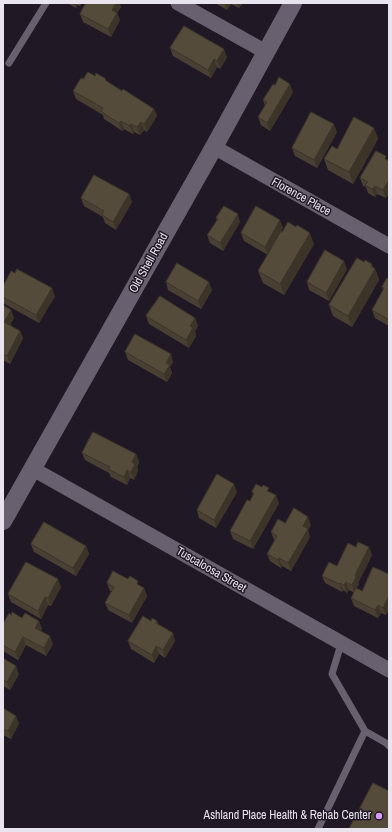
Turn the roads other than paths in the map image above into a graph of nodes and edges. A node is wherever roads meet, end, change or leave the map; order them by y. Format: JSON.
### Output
{"nodes":[{"id":1,"x":46,"y":3,"type":"edge"},
{"id":2,"x":178,"y":3,"type":"edge"},
{"id":3,"x":293,"y":3,"type":"edge"},
{"id":4,"x":266,"y":52,"type":"junction"},
{"id":5,"x":9,"y":63,"type":"dead end"},
{"id":6,"x":214,"y":147,"type":"junction"},
{"id":7,"x":389,"y":246,"type":"edge"},
{"id":8,"x":33,"y":469,"type":"junction"},
{"id":9,"x":3,"y":521,"type":"edge"},
{"id":10,"x":341,"y":644,"type":"junction"},
{"id":11,"x":389,"y":670,"type":"edge"},
{"id":12,"x":366,"y":731,"type":"junction"},
{"id":13,"x":389,"y":746,"type":"edge"},
{"id":14,"x":318,"y":829,"type":"edge"}],
"edges":[{"from":1,"to":5,"type":"lane"},
{"from":2,"to":4,"type":"street"},
{"from":3,"to":4,"type":"street","name":"Old Shell Road"},
{"from":4,"to":6,"type":"street","name":"Old Shell Road"},
{"from":6,"to":7,"type":"street","name":"Florence Place"},
{"from":6,"to":8,"type":"street","name":"Old Shell Road"},
{"from":8,"to":9,"type":"street","name":"Old Shell Road"},
{"from":8,"to":10,"type":"street","name":"Tuscaloosa Street"},
{"from":10,"to":11,"type":"street","name":"Tuscaloosa Street"},
{"from":10,"to":12,"type":"lane"},
{"from":12,"to":13,"type":"lane"},
{"from":12,"to":14,"type":"lane"}]}
